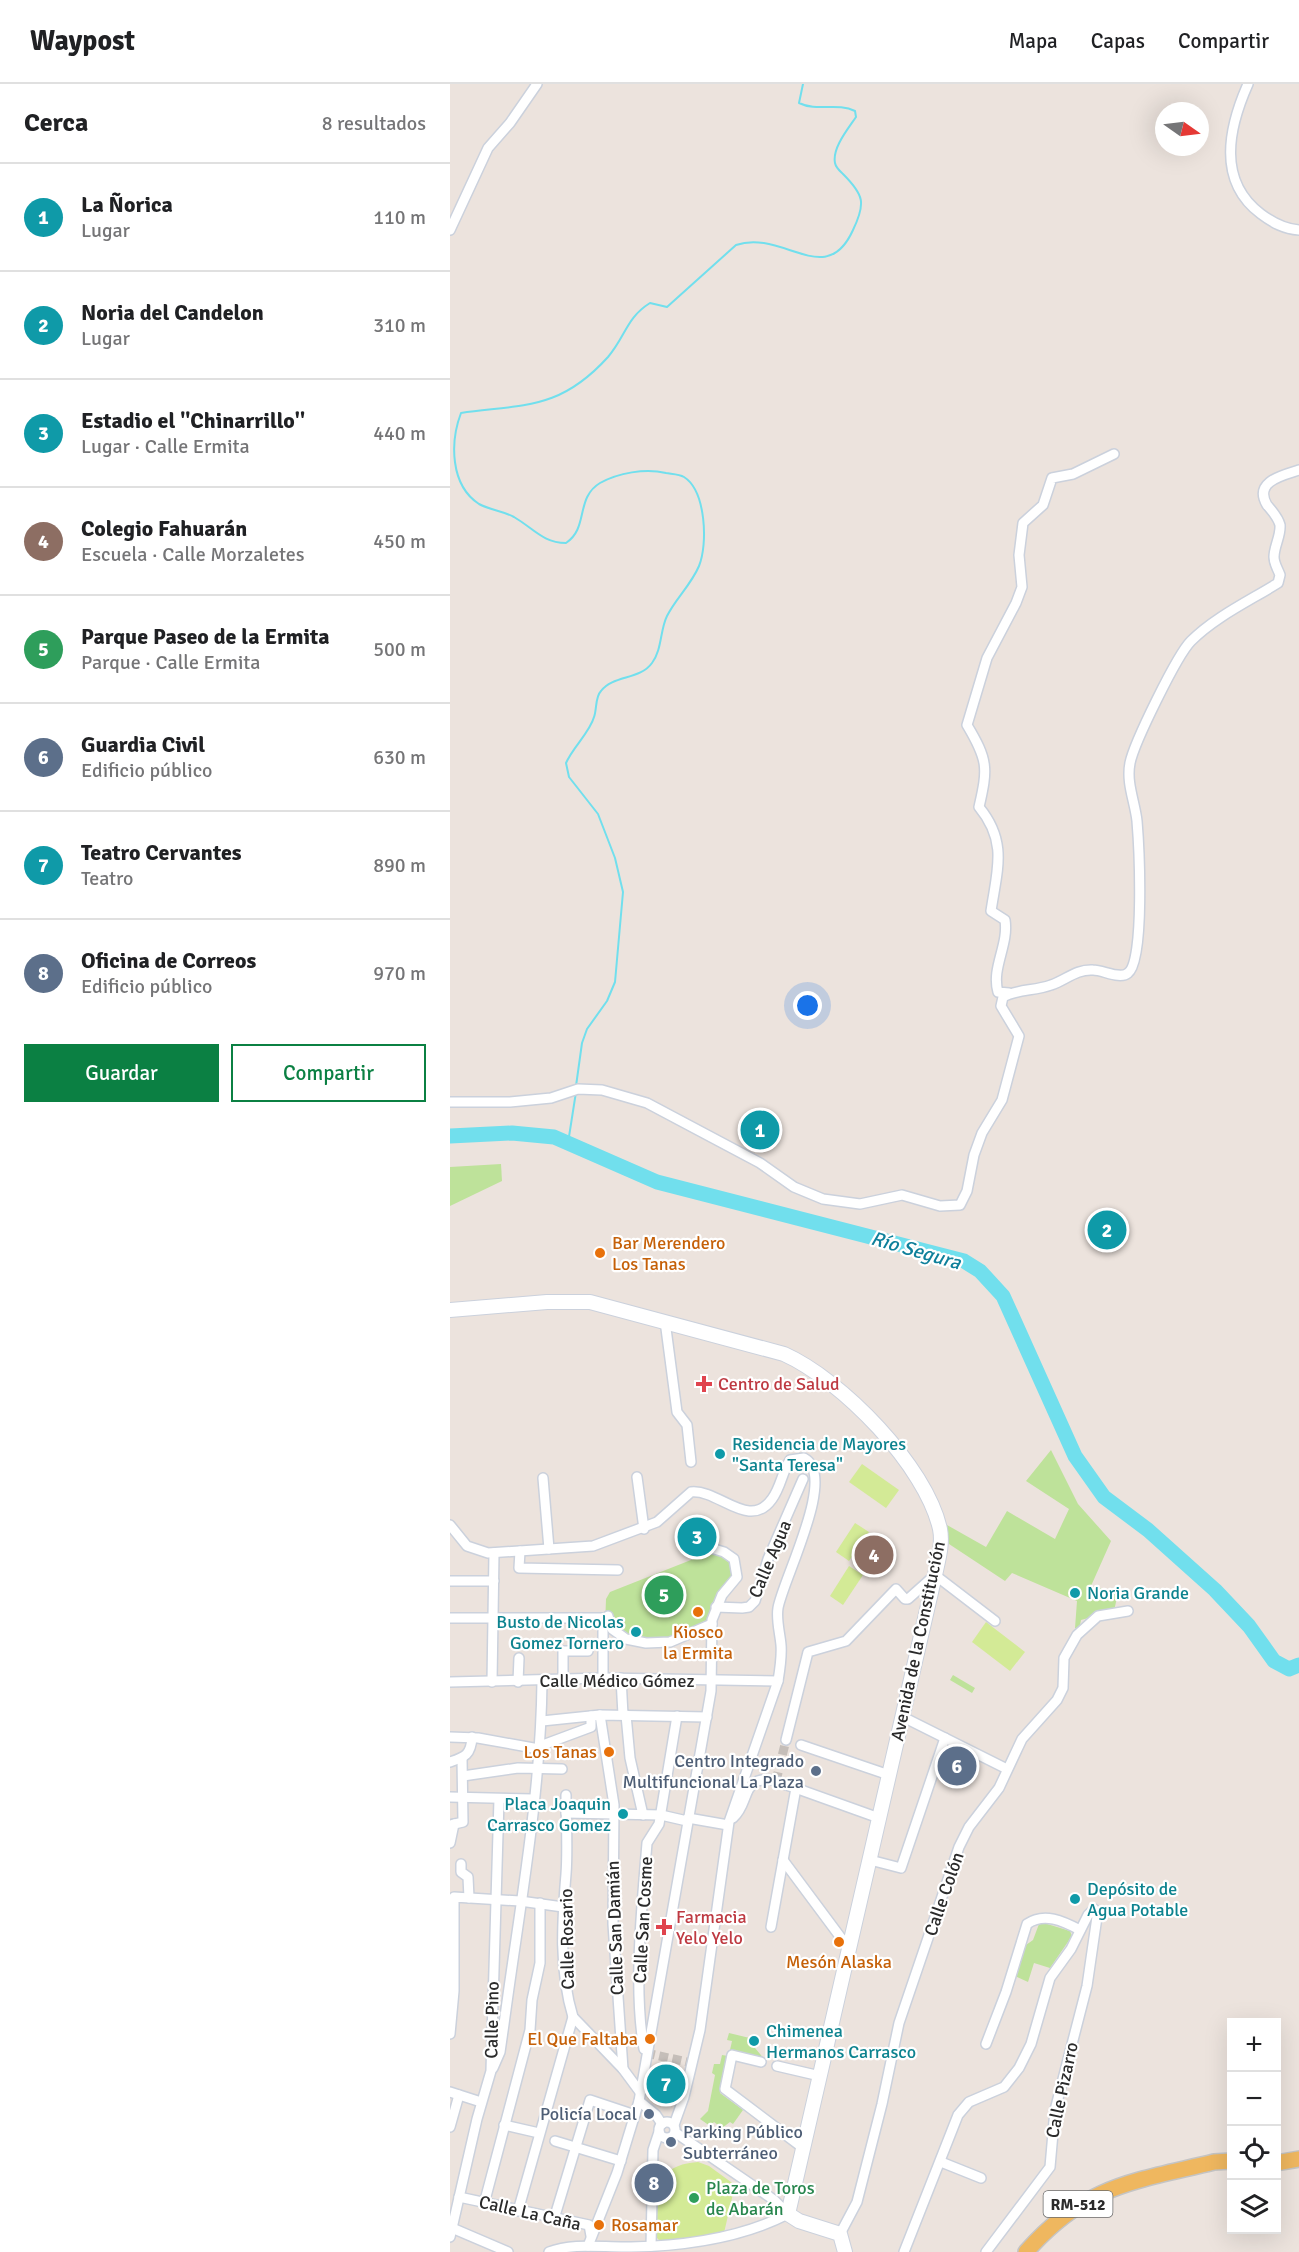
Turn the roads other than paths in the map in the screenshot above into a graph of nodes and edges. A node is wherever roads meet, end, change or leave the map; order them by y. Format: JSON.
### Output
{"nodes":[{"id":1,"x":537,"y":84,"type":"edge"},
{"id":2,"x":1248,"y":84,"type":"edge"},
{"id":3,"x":450,"y":230,"type":"edge"},
{"id":4,"x":1299,"y":230,"type":"edge"},
{"id":5,"x":1114,"y":454,"type":"dead end"},
{"id":6,"x":1299,"y":470,"type":"edge"},
{"id":7,"x":1009,"y":993,"type":"junction"},
{"id":8,"x":450,"y":1102,"type":"edge"},
{"id":9,"x":450,"y":1310,"type":"edge"},
{"id":10,"x":665,"y":1321,"type":"junction"},
{"id":11,"x":691,"y":1462,"type":"dead end"},
{"id":12,"x":636,"y":1477,"type":"dead end"},
{"id":13,"x":543,"y":1479,"type":"dead end"},
{"id":14,"x":803,"y":1479,"type":"dead end"},
{"id":15,"x":450,"y":1525,"type":"edge"},
{"id":16,"x":644,"y":1528,"type":"junction"},
{"id":17,"x":698,"y":1544,"type":"dead end"},
{"id":18,"x":549,"y":1549,"type":"junction"},
{"id":19,"x":520,"y":1551,"type":"junction"},
{"id":20,"x":494,"y":1553,"type":"junction"},
{"id":21,"x":618,"y":1570,"type":"dead end"},
{"id":22,"x":935,"y":1575,"type":"junction"},
{"id":23,"x":450,"y":1581,"type":"edge"},
{"id":24,"x":494,"y":1581,"type":"junction"},
{"id":25,"x":716,"y":1607,"type":"junction"},
{"id":26,"x":1128,"y":1611,"type":"dead end"},
{"id":27,"x":606,"y":1617,"type":"junction"},
{"id":28,"x":450,"y":1618,"type":"edge"},
{"id":29,"x":494,"y":1619,"type":"junction"},
{"id":30,"x":995,"y":1621,"type":"dead end"},
{"id":31,"x":712,"y":1624,"type":"junction"},
{"id":32,"x":588,"y":1651,"type":"dead end"},
{"id":33,"x":519,"y":1658,"type":"dead end"},
{"id":34,"x":603,"y":1678,"type":"junction"},
{"id":35,"x":621,"y":1678,"type":"junction"},
{"id":36,"x":563,"y":1680,"type":"junction"},
{"id":37,"x":542,"y":1681,"type":"junction"},
{"id":38,"x":711,"y":1681,"type":"junction"},
{"id":39,"x":778,"y":1681,"type":"junction"},
{"id":40,"x":454,"y":1682,"type":"edge"},
{"id":41,"x":518,"y":1682,"type":"junction"},
{"id":42,"x":492,"y":1683,"type":"junction"},
{"id":43,"x":625,"y":1715,"type":"junction"},
{"id":44,"x":596,"y":1716,"type":"junction"},
{"id":45,"x":677,"y":1716,"type":"junction"},
{"id":46,"x":707,"y":1716,"type":"junction"},
{"id":47,"x":903,"y":1717,"type":"junction"},
{"id":48,"x":542,"y":1721,"type":"junction"},
{"id":49,"x":450,"y":1737,"type":"edge"},
{"id":50,"x":472,"y":1737,"type":"junction"},
{"id":51,"x":945,"y":1738,"type":"junction"},
{"id":52,"x":786,"y":1740,"type":"tunnel mouth"},
{"id":53,"x":801,"y":1744,"type":"dead end"},
{"id":54,"x":539,"y":1748,"type":"junction"},
{"id":55,"x":462,"y":1758,"type":"junction"},
{"id":56,"x":450,"y":1762,"type":"edge"},
{"id":57,"x":562,"y":1768,"type":"dead end"},
{"id":58,"x":537,"y":1769,"type":"junction"},
{"id":59,"x":1007,"y":1769,"type":"junction"},
{"id":60,"x":890,"y":1774,"type":"junction"},
{"id":61,"x":463,"y":1776,"type":"junction"},
{"id":62,"x":796,"y":1788,"type":"junction"},
{"id":63,"x":566,"y":1795,"type":"dead end"},
{"id":64,"x":450,"y":1797,"type":"edge"},
{"id":65,"x":464,"y":1798,"type":"junction"},
{"id":66,"x":499,"y":1799,"type":"junction"},
{"id":67,"x":533,"y":1799,"type":"junction"},
{"id":68,"x":566,"y":1813,"type":"junction"},
{"id":69,"x":614,"y":1813,"type":"junction"},
{"id":70,"x":643,"y":1815,"type":"junction"},
{"id":71,"x":661,"y":1815,"type":"junction"},
{"id":72,"x":879,"y":1818,"type":"junction"},
{"id":73,"x":688,"y":1819,"type":"junction"},
{"id":74,"x":456,"y":1824,"type":"edge"},
{"id":75,"x":729,"y":1824,"type":"junction"},
{"id":76,"x":450,"y":1843,"type":"edge"},
{"id":77,"x":783,"y":1860,"type":"junction"},
{"id":78,"x":870,"y":1860,"type":"junction"},
{"id":79,"x":450,"y":1867,"type":"edge"},
{"id":80,"x":468,"y":1898,"type":"junction"},
{"id":81,"x":495,"y":1899,"type":"junction"},
{"id":82,"x":520,"y":1901,"type":"junction"},
{"id":83,"x":540,"y":1903,"type":"junction"},
{"id":84,"x":563,"y":1907,"type":"junction"},
{"id":85,"x":771,"y":1927,"type":"dead end"},
{"id":86,"x":1080,"y":1930,"type":"junction"},
{"id":87,"x":850,"y":1950,"type":"junction"},
{"id":88,"x":452,"y":1985,"type":"edge"},
{"id":89,"x":573,"y":2017,"type":"junction"},
{"id":90,"x":450,"y":2034,"type":"edge"},
{"id":91,"x":986,"y":2044,"type":"dead end"},
{"id":92,"x":645,"y":2057,"type":"junction"},
{"id":93,"x":761,"y":2062,"type":"dead end"},
{"id":94,"x":777,"y":2066,"type":"dead end"},
{"id":95,"x":623,"y":2069,"type":"junction"},
{"id":96,"x":491,"y":2072,"type":"junction"},
{"id":97,"x":820,"y":2076,"type":"junction"},
{"id":98,"x":454,"y":2093,"type":"edge"},
{"id":99,"x":639,"y":2097,"type":"junction"},
{"id":100,"x":481,"y":2102,"type":"junction"},
{"id":101,"x":635,"y":2115,"type":"junction"},
{"id":102,"x":504,"y":2126,"type":"junction"},
{"id":103,"x":450,"y":2127,"type":"edge"},
{"id":104,"x":661,"y":2128,"type":"junction"},
{"id":105,"x":675,"y":2129,"type":"junction"},
{"id":106,"x":539,"y":2133,"type":"junction"},
{"id":107,"x":555,"y":2141,"type":"dead end"},
{"id":108,"x":575,"y":2146,"type":"junction"},
{"id":109,"x":804,"y":2148,"type":"junction"},
{"id":110,"x":1299,"y":2159,"type":"edge"},
{"id":111,"x":621,"y":2161,"type":"junction"},
{"id":112,"x":1227,"y":2161,"type":"edge"},
{"id":113,"x":941,"y":2162,"type":"junction"},
{"id":114,"x":1281,"y":2162,"type":"edge"},
{"id":115,"x":1281,"y":2162,"type":"edge"},
{"id":116,"x":1299,"y":2166,"type":"edge"},
{"id":117,"x":981,"y":2178,"type":"dead end"},
{"id":118,"x":456,"y":2198,"type":"edge"},
{"id":119,"x":484,"y":2204,"type":"junction"},
{"id":120,"x":518,"y":2211,"type":"junction"},
{"id":121,"x":788,"y":2214,"type":"junction"},
{"id":122,"x":554,"y":2218,"type":"junction"},
{"id":123,"x":451,"y":2232,"type":"edge"},
{"id":124,"x":840,"y":2234,"type":"junction"},
{"id":125,"x":589,"y":2242,"type":"junction"},
{"id":126,"x":651,"y":2246,"type":"junction"},
{"id":127,"x":508,"y":2252,"type":"edge"},
{"id":128,"x":549,"y":2252,"type":"edge"},
{"id":129,"x":845,"y":2252,"type":"edge"},
{"id":130,"x":904,"y":2252,"type":"edge"},
{"id":131,"x":986,"y":2252,"type":"edge"},
{"id":132,"x":1026,"y":2252,"type":"edge"}],
"edges":[{"from":1,"to":3,"type":"street"},
{"from":2,"to":4,"type":"street"},
{"from":5,"to":7,"type":"street"},
{"from":6,"to":7,"type":"street"},
{"from":7,"to":8,"type":"street"},
{"from":9,"to":10,"type":"street","name":"Avenida de la Constitución"},
{"from":10,"to":11,"type":"street"},
{"from":10,"to":22,"type":"street","name":"Avenida de la Constitución"},
{"from":12,"to":16,"type":"street"},
{"from":13,"to":18,"type":"street"},
{"from":14,"to":25,"type":"street","name":"Calle Agua"},
{"from":15,"to":20,"type":"street"},
{"from":16,"to":18,"type":"street"},
{"from":16,"to":39,"type":"street"},
{"from":17,"to":25,"type":"street"},
{"from":18,"to":19,"type":"street"},
{"from":19,"to":20,"type":"street"},
{"from":19,"to":21,"type":"street"},
{"from":20,"to":24,"type":"street"},
{"from":22,"to":30,"type":"street"},
{"from":22,"to":47,"type":"street","name":"Avenida de la Constitución"},
{"from":22,"to":52,"type":"street"},
{"from":23,"to":24,"type":"street"},
{"from":24,"to":29,"type":"street"},
{"from":25,"to":31,"type":"street"},
{"from":26,"to":59,"type":"street","name":"Calle Colón"},
{"from":27,"to":29,"type":"street"},
{"from":27,"to":31,"type":"street"},
{"from":27,"to":34,"type":"street"},
{"from":28,"to":29,"type":"street"},
{"from":29,"to":42,"type":"street"},
{"from":31,"to":38,"type":"street"},
{"from":32,"to":36,"type":"street"},
{"from":33,"to":41,"type":"street"},
{"from":34,"to":35,"type":"street","name":"Calle Médico Gómez"},
{"from":34,"to":36,"type":"street","name":"Calle Médico Gómez"},
{"from":35,"to":38,"type":"street","name":"Calle Médico Gómez"},
{"from":35,"to":43,"type":"street"},
{"from":36,"to":37,"type":"street","name":"Calle Médico Gómez"},
{"from":37,"to":41,"type":"street","name":"Calle Médico Gómez"},
{"from":37,"to":48,"type":"street"},
{"from":38,"to":39,"type":"street","name":"Calle Médico Gómez"},
{"from":38,"to":46,"type":"street"},
{"from":39,"to":75,"type":"street"},
{"from":40,"to":42,"type":"street","name":"Calle Médico Gómez"},
{"from":41,"to":42,"type":"street","name":"Calle Médico Gómez"},
{"from":43,"to":44,"type":"street"},
{"from":43,"to":45,"type":"street"},
{"from":43,"to":70,"type":"street"},
{"from":44,"to":48,"type":"street"},
{"from":44,"to":54,"type":"street"},
{"from":44,"to":69,"type":"street","name":"Calle San Damián"},
{"from":45,"to":46,"type":"street"},
{"from":45,"to":71,"type":"street","name":"Calle San Cosme"},
{"from":46,"to":73,"type":"street"},
{"from":47,"to":51,"type":"street"},
{"from":47,"to":60,"type":"street","name":"Avenida de la Constitución"},
{"from":48,"to":54,"type":"street"},
{"from":49,"to":50,"type":"street"},
{"from":50,"to":54,"type":"street"},
{"from":50,"to":55,"type":"street"},
{"from":51,"to":59,"type":"street"},
{"from":51,"to":78,"type":"street"},
{"from":53,"to":60,"type":"street"},
{"from":54,"to":58,"type":"street"},
{"from":55,"to":56,"type":"street"},
{"from":55,"to":61,"type":"street"},
{"from":57,"to":58,"type":"street"},
{"from":58,"to":61,"type":"street"},
{"from":58,"to":67,"type":"street"},
{"from":59,"to":124,"type":"street","name":"Calle Colón"},
{"from":60,"to":72,"type":"street","name":"Avenida de la Constitución"},
{"from":61,"to":65,"type":"street"},
{"from":62,"to":72,"type":"street"},
{"from":62,"to":75,"type":"street"},
{"from":62,"to":77,"type":"street"},
{"from":63,"to":68,"type":"street","name":"Calle Rosario"},
{"from":64,"to":65,"type":"street"},
{"from":65,"to":66,"type":"street"},
{"from":65,"to":74,"type":"street"},
{"from":66,"to":67,"type":"street"},
{"from":66,"to":81,"type":"street","name":"Calle Pino"},
{"from":67,"to":82,"type":"street"},
{"from":68,"to":69,"type":"street"},
{"from":68,"to":84,"type":"street","name":"Calle Rosario"},
{"from":69,"to":70,"type":"street"},
{"from":69,"to":95,"type":"street","name":"Calle San Damián"},
{"from":70,"to":71,"type":"street"},
{"from":71,"to":73,"type":"street"},
{"from":71,"to":92,"type":"street","name":"Calle San Cosme"},
{"from":72,"to":78,"type":"street","name":"Avenida de la Constitución"},
{"from":73,"to":75,"type":"street"},
{"from":73,"to":92,"type":"street"},
{"from":74,"to":76,"type":"street"},
{"from":75,"to":105,"type":"street"},
{"from":77,"to":85,"type":"street"},
{"from":77,"to":87,"type":"street"},
{"from":78,"to":87,"type":"street","name":"Avenida de la Constitución"},
{"from":79,"to":80,"type":"street"},
{"from":80,"to":81,"type":"street"},
{"from":80,"to":88,"type":"street"},
{"from":81,"to":82,"type":"street"},
{"from":81,"to":96,"type":"street","name":"Calle Pino"},
{"from":82,"to":83,"type":"street"},
{"from":82,"to":96,"type":"street"},
{"from":83,"to":84,"type":"street"},
{"from":83,"to":102,"type":"street"},
{"from":84,"to":89,"type":"street","name":"Calle Rosario"},
{"from":86,"to":91,"type":"street"},
{"from":86,"to":113,"type":"street"},
{"from":86,"to":131,"type":"street","name":"Calle Pizarro"},
{"from":87,"to":97,"type":"street","name":"Avenida de la Constitución"},
{"from":88,"to":90,"type":"street"},
{"from":89,"to":95,"type":"street"},
{"from":89,"to":106,"type":"street"},
{"from":92,"to":99,"type":"street"},
{"from":93,"to":109,"type":"street"},
{"from":94,"to":97,"type":"street"},
{"from":95,"to":99,"type":"street"},
{"from":96,"to":100,"type":"street","name":"Calle Pino"},
{"from":97,"to":109,"type":"street","name":"Avenida de la Constitución"},
{"from":98,"to":100,"type":"street"},
{"from":98,"to":103,"type":"street"},
{"from":99,"to":101,"type":"street"},
{"from":99,"to":104,"type":"street"},
{"from":100,"to":118,"type":"street","name":"Calle Pino"},
{"from":101,"to":108,"type":"street"},
{"from":101,"to":111,"type":"street"},
{"from":102,"to":106,"type":"street"},
{"from":102,"to":119,"type":"street"},
{"from":104,"to":105,"type":"street"},
{"from":104,"to":105,"type":"street"},
{"from":104,"to":126,"type":"street"},
{"from":105,"to":121,"type":"street"},
{"from":106,"to":120,"type":"street"},
{"from":107,"to":108,"type":"street"},
{"from":108,"to":111,"type":"street"},
{"from":108,"to":122,"type":"street"},
{"from":109,"to":121,"type":"street","name":"Avenida de la Constitución"},
{"from":110,"to":114,"type":"main road"},
{"from":111,"to":125,"type":"street"},
{"from":112,"to":132,"type":"main road","number":"RM-512"},
{"from":113,"to":117,"type":"street"},
{"from":113,"to":130,"type":"street"},
{"from":115,"to":116,"type":"street"},
{"from":118,"to":119,"type":"street","name":"Calle La Caña"},
{"from":118,"to":123,"type":"street","name":"Calle Pino"},
{"from":119,"to":120,"type":"street","name":"Calle La Caña"},
{"from":120,"to":122,"type":"street","name":"Calle La Caña"},
{"from":121,"to":124,"type":"street"},
{"from":121,"to":126,"type":"street"},
{"from":122,"to":125,"type":"street","name":"Calle La Caña"},
{"from":123,"to":127,"type":"street"},
{"from":124,"to":129,"type":"street"},
{"from":125,"to":126,"type":"street"},
{"from":125,"to":128,"type":"street"}]}
